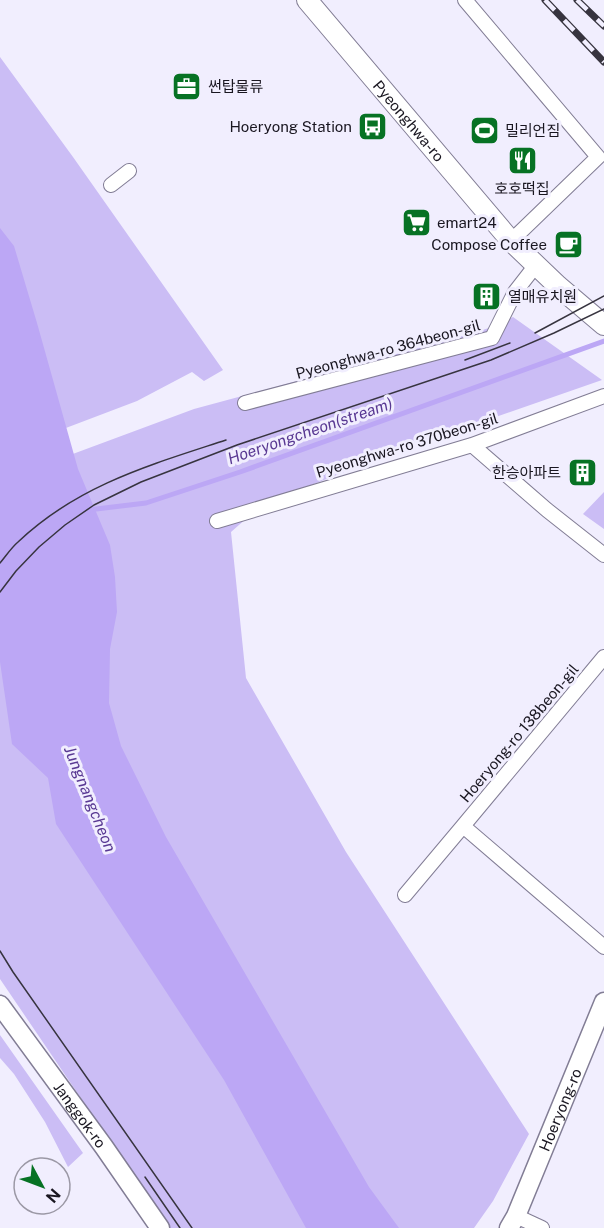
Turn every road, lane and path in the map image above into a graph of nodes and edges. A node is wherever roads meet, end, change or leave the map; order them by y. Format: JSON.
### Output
{"nodes":[{"id":1,"x":307,"y":0,"type":"edge"},
{"id":2,"x":465,"y":0,"type":"edge"},
{"id":3,"x":129,"y":171,"type":"dead end"},
{"id":4,"x":111,"y":185,"type":"dead end"},
{"id":5,"x":511,"y":241,"type":"junction"},
{"id":6,"x":536,"y":265,"type":"junction"},
{"id":7,"x":604,"y":325,"type":"edge"},
{"id":8,"x":604,"y":396,"type":"edge"},
{"id":9,"x":245,"y":403,"type":"dead end"},
{"id":10,"x":472,"y":445,"type":"junction"},
{"id":11,"x":218,"y":521,"type":"dead end"},
{"id":12,"x":604,"y":555,"type":"edge"},
{"id":13,"x":604,"y":657,"type":"edge"},
{"id":14,"x":463,"y":826,"type":"junction"},
{"id":15,"x":405,"y":895,"type":"dead end"},
{"id":16,"x":604,"y":947,"type":"edge"},
{"id":17,"x":604,"y":1002,"type":"edge"},
{"id":18,"x":0,"y":1005,"type":"edge"},
{"id":19,"x":513,"y":1222,"type":"edge"},
{"id":20,"x":160,"y":1228,"type":"edge"},
{"id":21,"x":542,"y":1228,"type":"edge"}],
"edges":[{"from":1,"to":5,"type":"main road","name":"Pyeonghwa-ro"},
{"from":2,"to":5,"type":"street"},
{"from":3,"to":4,"type":"street"},
{"from":5,"to":6,"type":"main road","name":"Pyeonghwa-ro"},
{"from":6,"to":7,"type":"main road","name":"Pyeonghwa-ro"},
{"from":6,"to":9,"type":"street","name":"Pyeonghwa-ro 364beon-gil"},
{"from":8,"to":10,"type":"street","name":"Pyeonghwa-ro 370beon-gil"},
{"from":10,"to":11,"type":"street","name":"Pyeonghwa-ro 370beon-gil"},
{"from":10,"to":12,"type":"street"},
{"from":13,"to":14,"type":"street","name":"Hoeryong-ro 138beon-gil"},
{"from":14,"to":15,"type":"street"},
{"from":14,"to":16,"type":"street","name":"Hoeryong-ro 138beon-gil"},
{"from":17,"to":19,"type":"street","name":"Hoeryong-ro"},
{"from":18,"to":20,"type":"street","name":"Janggok-ro"},
{"from":19,"to":21,"type":"street"}]}
